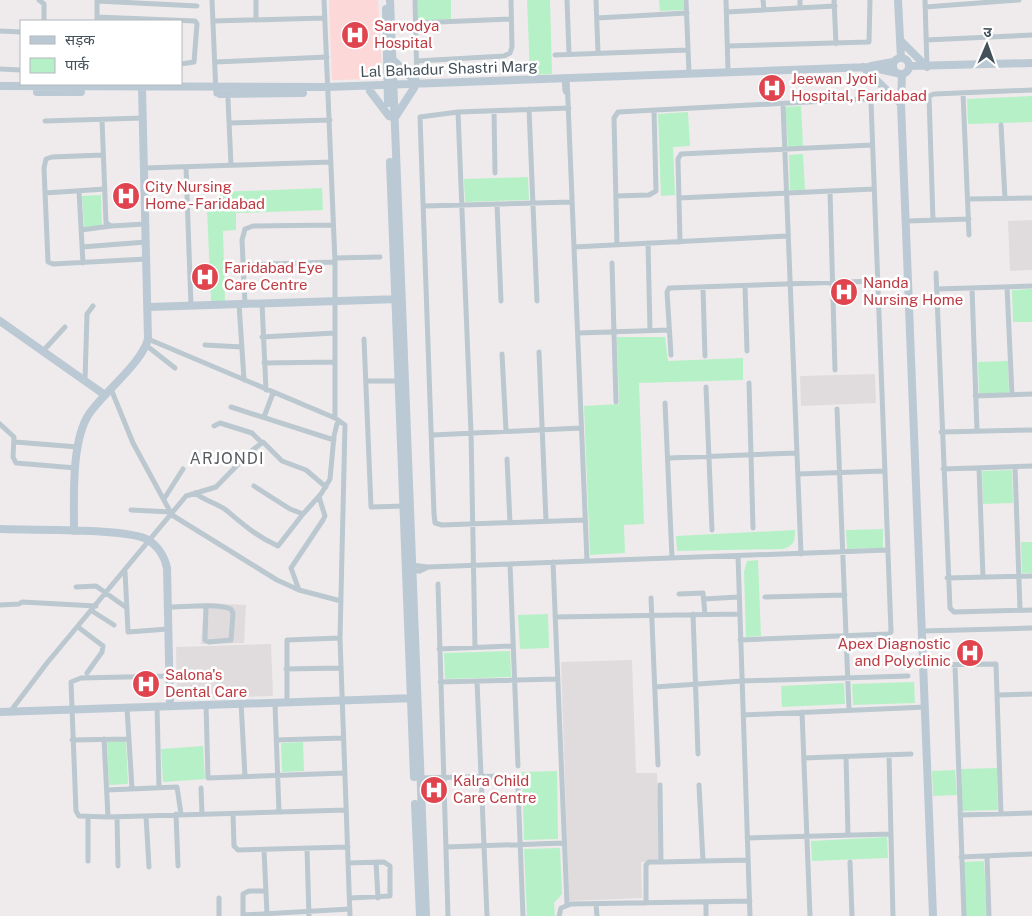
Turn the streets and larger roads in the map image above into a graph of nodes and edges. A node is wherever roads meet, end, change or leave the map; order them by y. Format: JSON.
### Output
{"nodes":[{"id":1,"x":39,"y":0,"type":"edge"},
{"id":2,"x":212,"y":0,"type":"edge"},
{"id":3,"x":256,"y":0,"type":"edge"},
{"id":4,"x":324,"y":0,"type":"edge"},
{"id":5,"x":386,"y":0,"type":"edge"},
{"id":6,"x":390,"y":0,"type":"edge"},
{"id":7,"x":415,"y":0,"type":"edge"},
{"id":8,"x":511,"y":0,"type":"edge"},
{"id":9,"x":567,"y":0,"type":"edge"},
{"id":10,"x":596,"y":0,"type":"edge"},
{"id":11,"x":686,"y":0,"type":"edge"},
{"id":12,"x":726,"y":0,"type":"edge"},
{"id":13,"x":763,"y":0,"type":"edge"},
{"id":14,"x":800,"y":0,"type":"edge"},
{"id":15,"x":834,"y":0,"type":"edge"},
{"id":16,"x":870,"y":0,"type":"edge"},
{"id":17,"x":898,"y":0,"type":"edge"},
{"id":18,"x":925,"y":0,"type":"edge"},
{"id":19,"x":1018,"y":0,"type":"edge"},
{"id":20,"x":97,"y":1,"type":"edge"},
{"id":21,"x":176,"y":2,"type":"edge"},
{"id":22,"x":959,"y":2,"type":"edge"},
{"id":23,"x":197,"y":6,"type":"dead end"},
{"id":24,"x":835,"y":6,"type":"junction"},
{"id":25,"x":925,"y":7,"type":"junction"},
{"id":26,"x":800,"y":8,"type":"junction"},
{"id":27,"x":764,"y":10,"type":"junction"},
{"id":28,"x":726,"y":12,"type":"junction"},
{"id":29,"x":686,"y":13,"type":"junction"},
{"id":30,"x":325,"y":18,"type":"junction"},
{"id":31,"x":597,"y":18,"type":"junction"},
{"id":32,"x":98,"y":19,"type":"edge"},
{"id":33,"x":256,"y":19,"type":"junction"},
{"id":34,"x":511,"y":19,"type":"junction"},
{"id":35,"x":44,"y":20,"type":"edge"},
{"id":36,"x":136,"y":20,"type":"edge"},
{"id":37,"x":182,"y":21,"type":"edge"},
{"id":38,"x":213,"y":21,"type":"junction"},
{"id":39,"x":416,"y":23,"type":"junction"},
{"id":40,"x":0,"y":31,"type":"edge"},
{"id":41,"x":20,"y":32,"type":"edge"},
{"id":42,"x":1032,"y":35,"type":"edge"},
{"id":43,"x":900,"y":40,"type":"junction"},
{"id":44,"x":926,"y":40,"type":"junction"},
{"id":45,"x":836,"y":44,"type":"junction"},
{"id":46,"x":728,"y":46,"type":"junction"},
{"id":47,"x":688,"y":50,"type":"junction"},
{"id":48,"x":569,"y":54,"type":"junction"},
{"id":49,"x":598,"y":54,"type":"junction"},
{"id":50,"x":555,"y":55,"type":"dead end"},
{"id":51,"x":327,"y":58,"type":"junction"},
{"id":52,"x":901,"y":58,"type":"junction"},
{"id":53,"x":392,"y":59,"type":"junction"},
{"id":54,"x":417,"y":61,"type":"junction"},
{"id":55,"x":215,"y":62,"type":"junction"},
{"id":56,"x":893,"y":62,"type":"junction"},
{"id":57,"x":1032,"y":63,"type":"edge"},
{"id":58,"x":182,"y":64,"type":"edge"},
{"id":59,"x":910,"y":66,"type":"junction"},
{"id":60,"x":866,"y":67,"type":"junction"},
{"id":61,"x":927,"y":67,"type":"junction"},
{"id":62,"x":0,"y":69,"type":"edge"},
{"id":63,"x":20,"y":70,"type":"edge"},
{"id":64,"x":728,"y":71,"type":"junction"},
{"id":65,"x":689,"y":73,"type":"junction"},
{"id":66,"x":900,"y":74,"type":"junction"},
{"id":67,"x":566,"y":78,"type":"junction"},
{"id":68,"x":0,"y":86,"type":"edge"},
{"id":69,"x":418,"y":86,"type":"junction"},
{"id":70,"x":40,"y":87,"type":"edge"},
{"id":71,"x":390,"y":87,"type":"junction"},
{"id":72,"x":0,"y":90,"type":"edge"},
{"id":73,"x":328,"y":90,"type":"junction"},
{"id":74,"x":1032,"y":90,"type":"edge"},
{"id":75,"x":142,"y":91,"type":"junction"},
{"id":76,"x":216,"y":91,"type":"junction"},
{"id":77,"x":370,"y":91,"type":"junction"},
{"id":78,"x":963,"y":93,"type":"junction"},
{"id":79,"x":228,"y":99,"type":"dead end"},
{"id":80,"x":783,"y":104,"type":"junction"},
{"id":81,"x":901,"y":104,"type":"junction"},
{"id":82,"x":569,"y":108,"type":"junction"},
{"id":83,"x":529,"y":109,"type":"junction"},
{"id":84,"x":654,"y":110,"type":"junction"},
{"id":85,"x":494,"y":111,"type":"junction"},
{"id":86,"x":458,"y":112,"type":"junction"},
{"id":87,"x":143,"y":118,"type":"junction"},
{"id":88,"x":391,"y":118,"type":"junction"},
{"id":89,"x":102,"y":120,"type":"junction"},
{"id":90,"x":330,"y":120,"type":"junction"},
{"id":91,"x":45,"y":121,"type":"dead end"},
{"id":92,"x":229,"y":123,"type":"junction"},
{"id":93,"x":1001,"y":125,"type":"dead end"},
{"id":94,"x":872,"y":145,"type":"junction"},
{"id":95,"x":785,"y":148,"type":"junction"},
{"id":96,"x":103,"y":155,"type":"junction"},
{"id":97,"x":331,"y":162,"type":"junction"},
{"id":98,"x":230,"y":165,"type":"junction"},
{"id":99,"x":186,"y":167,"type":"junction"},
{"id":100,"x":143,"y":168,"type":"junction"},
{"id":101,"x":495,"y":173,"type":"dead end"},
{"id":102,"x":105,"y":189,"type":"junction"},
{"id":103,"x":874,"y":189,"type":"junction"},
{"id":104,"x":79,"y":191,"type":"junction"},
{"id":105,"x":830,"y":192,"type":"junction"},
{"id":106,"x":45,"y":193,"type":"junction"},
{"id":107,"x":786,"y":193,"type":"junction"},
{"id":108,"x":616,"y":196,"type":"junction"},
{"id":109,"x":679,"y":198,"type":"junction"},
{"id":110,"x":1005,"y":198,"type":"junction"},
{"id":111,"x":1032,"y":198,"type":"edge"},
{"id":112,"x":968,"y":199,"type":"junction"},
{"id":113,"x":533,"y":202,"type":"junction"},
{"id":114,"x":572,"y":202,"type":"junction"},
{"id":115,"x":497,"y":204,"type":"junction"},
{"id":116,"x":424,"y":206,"type":"junction"},
{"id":117,"x":462,"y":206,"type":"junction"},
{"id":118,"x":969,"y":219,"type":"junction"},
{"id":119,"x":933,"y":220,"type":"junction"},
{"id":120,"x":907,"y":221,"type":"junction"},
{"id":121,"x":145,"y":224,"type":"junction"},
{"id":122,"x":333,"y":225,"type":"junction"},
{"id":123,"x":111,"y":226,"type":"junction"},
{"id":124,"x":81,"y":230,"type":"junction"},
{"id":125,"x":969,"y":235,"type":"dead end"},
{"id":126,"x":788,"y":236,"type":"junction"},
{"id":127,"x":146,"y":242,"type":"junction"},
{"id":128,"x":680,"y":242,"type":"junction"},
{"id":129,"x":648,"y":243,"type":"junction"},
{"id":130,"x":617,"y":245,"type":"junction"},
{"id":131,"x":82,"y":247,"type":"junction"},
{"id":132,"x":574,"y":247,"type":"junction"},
{"id":133,"x":380,"y":257,"type":"dead end"},
{"id":134,"x":146,"y":259,"type":"junction"},
{"id":135,"x":335,"y":260,"type":"junction"},
{"id":136,"x":83,"y":263,"type":"junction"},
{"id":137,"x":612,"y":263,"type":"dead end"},
{"id":138,"x":242,"y":265,"type":"junction"},
{"id":139,"x":936,"y":273,"type":"dead end"},
{"id":140,"x":877,"y":281,"type":"junction"},
{"id":141,"x":832,"y":283,"type":"junction"},
{"id":142,"x":790,"y":284,"type":"junction"},
{"id":143,"x":1032,"y":286,"type":"edge"},
{"id":144,"x":745,"y":287,"type":"junction"},
{"id":145,"x":1007,"y":287,"type":"junction"},
{"id":146,"x":703,"y":288,"type":"junction"},
{"id":147,"x":972,"y":288,"type":"junction"},
{"id":148,"x":937,"y":289,"type":"junction"},
{"id":149,"x":398,"y":299,"type":"junction"},
{"id":150,"x":334,"y":301,"type":"junction"},
{"id":151,"x":501,"y":301,"type":"dead end"},
{"id":152,"x":537,"y":301,"type":"dead end"},
{"id":153,"x":262,"y":303,"type":"junction"},
{"id":154,"x":242,"y":304,"type":"junction"},
{"id":155,"x":94,"y":306,"type":"dead end"},
{"id":156,"x":192,"y":306,"type":"junction"},
{"id":157,"x":148,"y":307,"type":"junction"},
{"id":158,"x":0,"y":321,"type":"edge"},
{"id":159,"x":64,"y":327,"type":"dead end"},
{"id":160,"x":650,"y":330,"type":"junction"},
{"id":161,"x":668,"y":330,"type":"junction"},
{"id":162,"x":614,"y":332,"type":"junction"},
{"id":163,"x":335,"y":333,"type":"junction"},
{"id":164,"x":578,"y":333,"type":"junction"},
{"id":165,"x":400,"y":334,"type":"junction"},
{"id":166,"x":262,"y":336,"type":"junction"},
{"id":167,"x":364,"y":339,"type":"dead end"},
{"id":168,"x":148,"y":343,"type":"junction"},
{"id":169,"x":205,"y":345,"type":"dead end"},
{"id":170,"x":242,"y":347,"type":"junction"},
{"id":171,"x":43,"y":351,"type":"junction"},
{"id":172,"x":746,"y":351,"type":"dead end"},
{"id":173,"x":539,"y":352,"type":"dead end"},
{"id":174,"x":502,"y":354,"type":"dead end"},
{"id":175,"x":671,"y":356,"type":"dead end"},
{"id":176,"x":705,"y":356,"type":"dead end"},
{"id":177,"x":335,"y":362,"type":"junction"},
{"id":178,"x":264,"y":363,"type":"junction"},
{"id":179,"x":175,"y":368,"type":"dead end"},
{"id":180,"x":835,"y":370,"type":"dead end"},
{"id":181,"x":244,"y":380,"type":"junction"},
{"id":182,"x":366,"y":381,"type":"junction"},
{"id":183,"x":399,"y":381,"type":"junction"},
{"id":184,"x":85,"y":382,"type":"junction"},
{"id":185,"x":749,"y":383,"type":"dead end"},
{"id":186,"x":706,"y":387,"type":"dead end"},
{"id":187,"x":111,"y":389,"type":"junction"},
{"id":188,"x":266,"y":390,"type":"junction"},
{"id":189,"x":273,"y":393,"type":"junction"},
{"id":190,"x":1032,"y":394,"type":"edge"},
{"id":191,"x":105,"y":395,"type":"junction"},
{"id":192,"x":1012,"y":395,"type":"junction"},
{"id":193,"x":975,"y":396,"type":"junction"},
{"id":194,"x":616,"y":402,"type":"dead end"},
{"id":195,"x":666,"y":403,"type":"dead end"},
{"id":196,"x":231,"y":407,"type":"dead end"},
{"id":197,"x":838,"y":409,"type":"dead end"},
{"id":198,"x":264,"y":417,"type":"junction"},
{"id":199,"x":337,"y":419,"type":"junction"},
{"id":200,"x":0,"y":424,"type":"edge"},
{"id":201,"x":214,"y":426,"type":"dead end"},
{"id":202,"x":581,"y":428,"type":"junction"},
{"id":203,"x":541,"y":430,"type":"junction"},
{"id":204,"x":1032,"y":430,"type":"edge"},
{"id":205,"x":977,"y":431,"type":"junction"},
{"id":206,"x":470,"y":432,"type":"junction"},
{"id":207,"x":506,"y":432,"type":"junction"},
{"id":208,"x":941,"y":432,"type":"junction"},
{"id":209,"x":432,"y":435,"type":"junction"},
{"id":210,"x":334,"y":440,"type":"junction"},
{"id":211,"x":15,"y":442,"type":"junction"},
{"id":212,"x":262,"y":442,"type":"junction"},
{"id":213,"x":78,"y":447,"type":"junction"},
{"id":214,"x":797,"y":454,"type":"junction"},
{"id":215,"x":710,"y":456,"type":"junction"},
{"id":216,"x":750,"y":456,"type":"junction"},
{"id":217,"x":668,"y":458,"type":"junction"},
{"id":218,"x":507,"y":459,"type":"dead end"},
{"id":219,"x":1032,"y":466,"type":"edge"},
{"id":220,"x":1015,"y":467,"type":"junction"},
{"id":221,"x":76,"y":468,"type":"junction"},
{"id":222,"x":183,"y":468,"type":"dead end"},
{"id":223,"x":979,"y":468,"type":"junction"},
{"id":224,"x":943,"y":469,"type":"junction"},
{"id":225,"x":884,"y":471,"type":"junction"},
{"id":226,"x":840,"y":472,"type":"junction"},
{"id":227,"x":798,"y":474,"type":"junction"},
{"id":228,"x":254,"y":486,"type":"dead end"},
{"id":229,"x":326,"y":487,"type":"junction"},
{"id":230,"x":195,"y":493,"type":"junction"},
{"id":231,"x":319,"y":497,"type":"junction"},
{"id":232,"x":164,"y":499,"type":"junction"},
{"id":233,"x":407,"y":506,"type":"junction"},
{"id":234,"x":131,"y":510,"type":"dead end"},
{"id":235,"x":171,"y":513,"type":"junction"},
{"id":236,"x":303,"y":514,"type":"junction"},
{"id":237,"x":585,"y":520,"type":"junction"},
{"id":238,"x":546,"y":521,"type":"junction"},
{"id":239,"x":510,"y":523,"type":"junction"},
{"id":240,"x":473,"y":524,"type":"junction"},
{"id":241,"x":753,"y":528,"type":"dead end"},
{"id":242,"x":0,"y":529,"type":"edge"},
{"id":243,"x":712,"y":530,"type":"dead end"},
{"id":244,"x":74,"y":531,"type":"junction"},
{"id":245,"x":148,"y":540,"type":"junction"},
{"id":246,"x":888,"y":550,"type":"junction"},
{"id":247,"x":843,"y":553,"type":"junction"},
{"id":248,"x":801,"y":554,"type":"junction"},
{"id":249,"x":738,"y":556,"type":"junction"},
{"id":250,"x":672,"y":558,"type":"junction"},
{"id":251,"x":587,"y":561,"type":"junction"},
{"id":252,"x":553,"y":562,"type":"junction"},
{"id":253,"x":510,"y":564,"type":"junction"},
{"id":254,"x":474,"y":565,"type":"junction"},
{"id":255,"x":410,"y":568,"type":"junction"},
{"id":256,"x":125,"y":570,"type":"junction"},
{"id":257,"x":1019,"y":576,"type":"junction"},
{"id":258,"x":1032,"y":576,"type":"edge"},
{"id":259,"x":983,"y":577,"type":"junction"},
{"id":260,"x":947,"y":578,"type":"junction"},
{"id":261,"x":438,"y":584,"type":"dead end"},
{"id":262,"x":76,"y":587,"type":"dead end"},
{"id":263,"x":299,"y":590,"type":"junction"},
{"id":264,"x":106,"y":593,"type":"junction"},
{"id":265,"x":679,"y":594,"type":"dead end"},
{"id":266,"x":845,"y":595,"type":"junction"},
{"id":267,"x":738,"y":597,"type":"junction"},
{"id":268,"x":766,"y":597,"type":"dead end"},
{"id":269,"x":651,"y":598,"type":"dead end"},
{"id":270,"x":704,"y":599,"type":"junction"},
{"id":271,"x":341,"y":601,"type":"junction"},
{"id":272,"x":0,"y":605,"type":"edge"},
{"id":273,"x":168,"y":607,"type":"junction"},
{"id":274,"x":206,"y":607,"type":"junction"},
{"id":275,"x":94,"y":608,"type":"junction"},
{"id":276,"x":127,"y":608,"type":"junction"},
{"id":277,"x":1020,"y":610,"type":"junction"},
{"id":278,"x":1032,"y":610,"type":"edge"},
{"id":279,"x":693,"y":614,"type":"junction"},
{"id":280,"x":705,"y":614,"type":"junction"},
{"id":281,"x":739,"y":614,"type":"junction"},
{"id":282,"x":652,"y":615,"type":"junction"},
{"id":283,"x":555,"y":617,"type":"junction"},
{"id":284,"x":114,"y":625,"type":"dead end"},
{"id":285,"x":78,"y":627,"type":"junction"},
{"id":286,"x":1032,"y":628,"type":"edge"},
{"id":287,"x":168,"y":629,"type":"junction"},
{"id":288,"x":923,"y":631,"type":"junction"},
{"id":289,"x":846,"y":636,"type":"junction"},
{"id":290,"x":340,"y":638,"type":"junction"},
{"id":291,"x":740,"y":640,"type":"junction"},
{"id":292,"x":513,"y":646,"type":"junction"},
{"id":293,"x":475,"y":647,"type":"junction"},
{"id":294,"x":439,"y":649,"type":"junction"},
{"id":295,"x":924,"y":665,"type":"junction"},
{"id":296,"x":954,"y":665,"type":"junction"},
{"id":297,"x":341,"y":668,"type":"junction"},
{"id":298,"x":286,"y":669,"type":"junction"},
{"id":299,"x":86,"y":673,"type":"dead end"},
{"id":300,"x":170,"y":676,"type":"junction"},
{"id":301,"x":908,"y":676,"type":"dead end"},
{"id":302,"x":848,"y":677,"type":"junction"},
{"id":303,"x":558,"y":679,"type":"junction"},
{"id":304,"x":514,"y":680,"type":"junction"},
{"id":305,"x":477,"y":681,"type":"junction"},
{"id":306,"x":742,"y":681,"type":"junction"},
{"id":307,"x":440,"y":682,"type":"junction"},
{"id":308,"x":696,"y":685,"type":"junction"},
{"id":309,"x":655,"y":687,"type":"junction"},
{"id":310,"x":1032,"y":694,"type":"edge"},
{"id":311,"x":997,"y":695,"type":"junction"},
{"id":312,"x":414,"y":698,"type":"junction"},
{"id":313,"x":342,"y":701,"type":"junction"},
{"id":314,"x":241,"y":703,"type":"junction"},
{"id":315,"x":287,"y":703,"type":"junction"},
{"id":316,"x":206,"y":704,"type":"junction"},
{"id":317,"x":275,"y":704,"type":"junction"},
{"id":318,"x":157,"y":706,"type":"junction"},
{"id":319,"x":170,"y":706,"type":"junction"},
{"id":320,"x":926,"y":707,"type":"junction"},
{"id":321,"x":127,"y":708,"type":"junction"},
{"id":322,"x":71,"y":710,"type":"junction"},
{"id":323,"x":849,"y":710,"type":"junction"},
{"id":324,"x":0,"y":712,"type":"edge"},
{"id":325,"x":10,"y":712,"type":"junction"},
{"id":326,"x":802,"y":712,"type":"junction"},
{"id":327,"x":743,"y":715,"type":"junction"},
{"id":328,"x":129,"y":738,"type":"junction"},
{"id":329,"x":343,"y":738,"type":"junction"},
{"id":330,"x":104,"y":739,"type":"junction"},
{"id":331,"x":72,"y":740,"type":"junction"},
{"id":332,"x":276,"y":740,"type":"junction"},
{"id":333,"x":698,"y":754,"type":"dead end"},
{"id":334,"x":911,"y":754,"type":"dead end"},
{"id":335,"x":888,"y":755,"type":"junction"},
{"id":336,"x":846,"y":757,"type":"junction"},
{"id":337,"x":804,"y":758,"type":"junction"},
{"id":338,"x":658,"y":764,"type":"dead end"},
{"id":339,"x":518,"y":766,"type":"dead end"},
{"id":340,"x":345,"y":773,"type":"junction"},
{"id":341,"x":277,"y":775,"type":"junction"},
{"id":342,"x":245,"y":776,"type":"junction"},
{"id":343,"x":480,"y":776,"type":"junction"},
{"id":344,"x":503,"y":776,"type":"dead end"},
{"id":345,"x":419,"y":778,"type":"junction"},
{"id":346,"x":444,"y":778,"type":"junction"},
{"id":347,"x":660,"y":785,"type":"dead end"},
{"id":348,"x":700,"y":785,"type":"dead end"},
{"id":349,"x":159,"y":787,"type":"junction"},
{"id":350,"x":201,"y":788,"type":"dead end"},
{"id":351,"x":132,"y":789,"type":"junction"},
{"id":352,"x":518,"y":789,"type":"dead end"},
{"id":353,"x":107,"y":790,"type":"junction"},
{"id":354,"x":346,"y":810,"type":"junction"},
{"id":355,"x":279,"y":812,"type":"junction"},
{"id":356,"x":1032,"y":813,"type":"edge"},
{"id":357,"x":178,"y":814,"type":"junction"},
{"id":358,"x":202,"y":814,"type":"junction"},
{"id":359,"x":233,"y":814,"type":"junction"},
{"id":360,"x":1001,"y":814,"type":"junction"},
{"id":361,"x":146,"y":816,"type":"junction"},
{"id":362,"x":960,"y":816,"type":"junction"},
{"id":363,"x":117,"y":817,"type":"junction"},
{"id":364,"x":88,"y":818,"type":"junction"},
{"id":365,"x":108,"y":818,"type":"junction"},
{"id":366,"x":891,"y":834,"type":"junction"},
{"id":367,"x":848,"y":835,"type":"junction"},
{"id":368,"x":807,"y":836,"type":"junction"},
{"id":369,"x":747,"y":838,"type":"junction"},
{"id":370,"x":564,"y":844,"type":"junction"},
{"id":371,"x":520,"y":845,"type":"junction"},
{"id":372,"x":483,"y":846,"type":"junction"},
{"id":373,"x":348,"y":847,"type":"junction"},
{"id":374,"x":446,"y":847,"type":"junction"},
{"id":375,"x":307,"y":849,"type":"junction"},
{"id":376,"x":264,"y":850,"type":"junction"},
{"id":377,"x":1032,"y":854,"type":"edge"},
{"id":378,"x":962,"y":856,"type":"junction"},
{"id":379,"x":987,"y":856,"type":"junction"},
{"id":380,"x":748,"y":860,"type":"junction"},
{"id":381,"x":88,"y":861,"type":"dead end"},
{"id":382,"x":702,"y":861,"type":"junction"},
{"id":383,"x":348,"y":862,"type":"junction"},
{"id":384,"x":376,"y":862,"type":"junction"},
{"id":385,"x":661,"y":862,"type":"junction"},
{"id":386,"x":850,"y":862,"type":"dead end"},
{"id":387,"x":118,"y":866,"type":"dead end"},
{"id":388,"x":178,"y":866,"type":"dead end"},
{"id":389,"x":149,"y":867,"type":"dead end"},
{"id":390,"x":266,"y":891,"type":"junction"},
{"id":391,"x":219,"y":898,"type":"dead end"},
{"id":392,"x":350,"y":898,"type":"junction"},
{"id":393,"x":378,"y":898,"type":"junction"},
{"id":394,"x":750,"y":901,"type":"junction"},
{"id":395,"x":706,"y":902,"type":"junction"},
{"id":396,"x":646,"y":903,"type":"junction"},
{"id":397,"x":567,"y":904,"type":"junction"},
{"id":398,"x":596,"y":904,"type":"junction"},
{"id":399,"x":350,"y":910,"type":"junction"},
{"id":400,"x":267,"y":914,"type":"junction"},
{"id":401,"x":309,"y":914,"type":"edge"},
{"id":402,"x":243,"y":915,"type":"edge"},
{"id":403,"x":219,"y":916,"type":"edge"},
{"id":404,"x":350,"y":916,"type":"edge"},
{"id":405,"x":420,"y":916,"type":"edge"},
{"id":406,"x":426,"y":916,"type":"edge"},
{"id":407,"x":448,"y":916,"type":"edge"},
{"id":408,"x":486,"y":916,"type":"edge"},
{"id":409,"x":522,"y":916,"type":"edge"},
{"id":410,"x":559,"y":916,"type":"edge"},
{"id":411,"x":597,"y":916,"type":"edge"},
{"id":412,"x":706,"y":916,"type":"edge"},
{"id":413,"x":750,"y":916,"type":"edge"},
{"id":414,"x":810,"y":916,"type":"edge"},
{"id":415,"x":852,"y":916,"type":"edge"},
{"id":416,"x":893,"y":916,"type":"edge"},
{"id":417,"x":933,"y":916,"type":"edge"},
{"id":418,"x":964,"y":916,"type":"edge"},
{"id":419,"x":989,"y":916,"type":"edge"}],
"edges":[{"from":1,"to":35,"type":"street"},
{"from":2,"to":38,"type":"street"},
{"from":3,"to":33,"type":"street"},
{"from":4,"to":30,"type":"street"},
{"from":5,"to":71,"type":"street"},
{"from":6,"to":53,"type":"street"},
{"from":7,"to":39,"type":"street"},
{"from":8,"to":34,"type":"street"},
{"from":9,"to":48,"type":"street"},
{"from":10,"to":31,"type":"street"},
{"from":11,"to":29,"type":"street"},
{"from":12,"to":28,"type":"street"},
{"from":13,"to":27,"type":"street"},
{"from":14,"to":26,"type":"street"},
{"from":15,"to":24,"type":"street"},
{"from":16,"to":45,"type":"street"},
{"from":17,"to":43,"type":"street"},
{"from":18,"to":25,"type":"street"},
{"from":19,"to":22,"type":"street"},
{"from":20,"to":21,"type":"street"},
{"from":20,"to":32,"type":"street"},
{"from":21,"to":23,"type":"street"},
{"from":22,"to":25,"type":"street"},
{"from":24,"to":26,"type":"street"},
{"from":24,"to":45,"type":"street"},
{"from":25,"to":44,"type":"street"},
{"from":26,"to":27,"type":"street"},
{"from":27,"to":28,"type":"street"},
{"from":28,"to":46,"type":"street"},
{"from":29,"to":31,"type":"street"},
{"from":29,"to":47,"type":"street"},
{"from":30,"to":33,"type":"street"},
{"from":30,"to":51,"type":"street"},
{"from":31,"to":49,"type":"street"},
{"from":32,"to":36,"type":"street"},
{"from":33,"to":38,"type":"street"},
{"from":34,"to":39,"type":"street"},
{"from":34,"to":54,"type":"street"},
{"from":37,"to":58,"type":"street"},
{"from":38,"to":55,"type":"street"},
{"from":39,"to":54,"type":"street"},
{"from":40,"to":41,"type":"street"},
{"from":42,"to":44,"type":"street"},
{"from":43,"to":52,"type":"street"},
{"from":43,"to":61,"type":"street"},
{"from":44,"to":61,"type":"street"},
{"from":45,"to":46,"type":"street"},
{"from":46,"to":64,"type":"street"},
{"from":47,"to":49,"type":"street"},
{"from":47,"to":65,"type":"street"},
{"from":48,"to":49,"type":"street"},
{"from":48,"to":50,"type":"street"},
{"from":51,"to":55,"type":"street"},
{"from":51,"to":73,"type":"street"},
{"from":52,"to":56,"type":"street"},
{"from":52,"to":59,"type":"street"},
{"from":53,"to":69,"type":"street"},
{"from":53,"to":71,"type":"street"},
{"from":54,"to":69,"type":"street"},
{"from":55,"to":76,"type":"street"},
{"from":56,"to":60,"type":"street"},
{"from":56,"to":66,"type":"street"},
{"from":57,"to":61,"type":"street"},
{"from":59,"to":61,"type":"street"},
{"from":59,"to":66,"type":"street"},
{"from":60,"to":64,"type":"street","name":"Lal Bahadur Shastri Marg"},
{"from":60,"to":66,"type":"street","name":"Lal Bahadur Shastri Marg"},
{"from":60,"to":81,"type":"street"},
{"from":62,"to":63,"type":"street"},
{"from":64,"to":65,"type":"street","name":"Lal Bahadur Shastri Marg"},
{"from":65,"to":67,"type":"street","name":"Lal Bahadur Shastri Marg"},
{"from":66,"to":81,"type":"street"},
{"from":67,"to":69,"type":"street","name":"Lal Bahadur Shastri Marg"},
{"from":67,"to":82,"type":"street"},
{"from":68,"to":70,"type":"street"},
{"from":69,"to":71,"type":"street","name":"Lal Bahadur Shastri Marg"},
{"from":69,"to":88,"type":"street"},
{"from":70,"to":72,"type":"street"},
{"from":70,"to":75,"type":"street","name":"Lal Bahadur Shastri Marg"},
{"from":71,"to":73,"type":"street","name":"Lal Bahadur Shastri Marg"},
{"from":71,"to":77,"type":"street"},
{"from":71,"to":88,"type":"street"},
{"from":73,"to":76,"type":"street","name":"Lal Bahadur Shastri Marg"},
{"from":73,"to":77,"type":"street"},
{"from":73,"to":90,"type":"street"},
{"from":74,"to":78,"type":"street"},
{"from":75,"to":76,"type":"street","name":"Lal Bahadur Shastri Marg"},
{"from":75,"to":87,"type":"street"},
{"from":77,"to":88,"type":"street"},
{"from":78,"to":112,"type":"street"},
{"from":78,"to":119,"type":"street"},
{"from":79,"to":92,"type":"street"},
{"from":80,"to":84,"type":"street"},
{"from":80,"to":94,"type":"street"},
{"from":80,"to":95,"type":"street"},
{"from":81,"to":120,"type":"street"},
{"from":82,"to":83,"type":"street"},
{"from":82,"to":114,"type":"street"},
{"from":83,"to":85,"type":"street"},
{"from":83,"to":113,"type":"street"},
{"from":84,"to":108,"type":"street"},
{"from":84,"to":108,"type":"street"},
{"from":85,"to":86,"type":"street"},
{"from":85,"to":101,"type":"street"},
{"from":86,"to":116,"type":"street"},
{"from":86,"to":117,"type":"street"},
{"from":87,"to":89,"type":"street"},
{"from":87,"to":100,"type":"street"},
{"from":88,"to":149,"type":"street"},
{"from":89,"to":91,"type":"street"},
{"from":89,"to":96,"type":"street"},
{"from":90,"to":92,"type":"street"},
{"from":90,"to":97,"type":"street"},
{"from":92,"to":98,"type":"street"},
{"from":93,"to":110,"type":"street"},
{"from":94,"to":95,"type":"street"},
{"from":94,"to":103,"type":"street"},
{"from":95,"to":107,"type":"street"},
{"from":95,"to":109,"type":"street"},
{"from":96,"to":102,"type":"street"},
{"from":96,"to":106,"type":"street"},
{"from":97,"to":98,"type":"street"},
{"from":97,"to":122,"type":"street"},
{"from":98,"to":99,"type":"street"},
{"from":99,"to":100,"type":"street"},
{"from":99,"to":156,"type":"street"},
{"from":100,"to":121,"type":"street"},
{"from":102,"to":104,"type":"street"},
{"from":102,"to":123,"type":"street"},
{"from":103,"to":105,"type":"street"},
{"from":103,"to":140,"type":"street"},
{"from":104,"to":106,"type":"street"},
{"from":104,"to":124,"type":"street"},
{"from":105,"to":107,"type":"street"},
{"from":105,"to":141,"type":"street"},
{"from":106,"to":136,"type":"street"},
{"from":107,"to":109,"type":"street"},
{"from":107,"to":126,"type":"street"},
{"from":108,"to":130,"type":"street"},
{"from":109,"to":128,"type":"street"},
{"from":110,"to":111,"type":"street"},
{"from":110,"to":112,"type":"street"},
{"from":112,"to":118,"type":"street"},
{"from":113,"to":114,"type":"street"},
{"from":113,"to":115,"type":"street"},
{"from":113,"to":152,"type":"street"},
{"from":114,"to":132,"type":"street"},
{"from":115,"to":117,"type":"street"},
{"from":115,"to":151,"type":"street"},
{"from":116,"to":117,"type":"street"},
{"from":116,"to":209,"type":"street"},
{"from":117,"to":206,"type":"street"},
{"from":118,"to":119,"type":"street"},
{"from":118,"to":125,"type":"street"},
{"from":119,"to":120,"type":"street"},
{"from":120,"to":288,"type":"street"},
{"from":121,"to":123,"type":"street"},
{"from":121,"to":127,"type":"street"},
{"from":122,"to":135,"type":"street"},
{"from":122,"to":138,"type":"street"},
{"from":123,"to":124,"type":"street"},
{"from":124,"to":131,"type":"street"},
{"from":126,"to":128,"type":"street"},
{"from":126,"to":142,"type":"street"},
{"from":127,"to":131,"type":"street"},
{"from":127,"to":134,"type":"street"},
{"from":128,"to":129,"type":"street"},
{"from":129,"to":130,"type":"street"},
{"from":129,"to":160,"type":"street"},
{"from":130,"to":132,"type":"street"},
{"from":131,"to":136,"type":"street"},
{"from":132,"to":164,"type":"street"},
{"from":133,"to":135,"type":"street"},
{"from":134,"to":136,"type":"street"},
{"from":134,"to":157,"type":"street"},
{"from":135,"to":138,"type":"street"},
{"from":135,"to":150,"type":"street"},
{"from":137,"to":162,"type":"street"},
{"from":138,"to":154,"type":"street"},
{"from":139,"to":148,"type":"street"},
{"from":140,"to":141,"type":"street"},
{"from":140,"to":225,"type":"street"},
{"from":141,"to":142,"type":"street"},
{"from":141,"to":180,"type":"street"},
{"from":142,"to":144,"type":"street"},
{"from":142,"to":214,"type":"street"},
{"from":143,"to":145,"type":"street"},
{"from":144,"to":146,"type":"street"},
{"from":144,"to":172,"type":"street"},
{"from":145,"to":147,"type":"street"},
{"from":145,"to":192,"type":"street"},
{"from":146,"to":161,"type":"street"},
{"from":146,"to":176,"type":"street"},
{"from":147,"to":148,"type":"street"},
{"from":147,"to":193,"type":"street"},
{"from":148,"to":208,"type":"street"},
{"from":149,"to":150,"type":"street"},
{"from":149,"to":165,"type":"street"},
{"from":150,"to":153,"type":"street"},
{"from":150,"to":163,"type":"street"},
{"from":153,"to":154,"type":"street"},
{"from":153,"to":166,"type":"street"},
{"from":154,"to":156,"type":"street"},
{"from":154,"to":170,"type":"street"},
{"from":155,"to":184,"type":"street"},
{"from":156,"to":157,"type":"street"},
{"from":157,"to":168,"type":"street"},
{"from":158,"to":171,"type":"street"},
{"from":159,"to":171,"type":"street"},
{"from":160,"to":161,"type":"street"},
{"from":160,"to":162,"type":"street"},
{"from":161,"to":175,"type":"street"},
{"from":162,"to":164,"type":"street"},
{"from":162,"to":194,"type":"street"},
{"from":163,"to":166,"type":"street"},
{"from":163,"to":177,"type":"street"},
{"from":164,"to":202,"type":"street"},
{"from":165,"to":183,"type":"street"},
{"from":165,"to":233,"type":"street"},
{"from":166,"to":178,"type":"street"},
{"from":167,"to":182,"type":"street"},
{"from":168,"to":179,"type":"street"},
{"from":168,"to":181,"type":"street"},
{"from":168,"to":187,"type":"street"},
{"from":169,"to":170,"type":"street"},
{"from":170,"to":181,"type":"street"},
{"from":171,"to":184,"type":"street"},
{"from":173,"to":203,"type":"street"},
{"from":174,"to":207,"type":"street"},
{"from":177,"to":178,"type":"street"},
{"from":177,"to":199,"type":"street"},
{"from":178,"to":188,"type":"street"},
{"from":181,"to":188,"type":"street"},
{"from":182,"to":183,"type":"street"},
{"from":182,"to":233,"type":"street"},
{"from":183,"to":233,"type":"street"},
{"from":184,"to":191,"type":"street"},
{"from":185,"to":216,"type":"street"},
{"from":186,"to":215,"type":"street"},
{"from":187,"to":191,"type":"street"},
{"from":187,"to":232,"type":"street"},
{"from":188,"to":189,"type":"street"},
{"from":189,"to":198,"type":"street"},
{"from":189,"to":199,"type":"street"},
{"from":190,"to":192,"type":"street"},
{"from":191,"to":213,"type":"street"},
{"from":192,"to":193,"type":"street"},
{"from":193,"to":205,"type":"street"},
{"from":195,"to":217,"type":"street"},
{"from":196,"to":198,"type":"street"},
{"from":197,"to":226,"type":"street"},
{"from":198,"to":210,"type":"street"},
{"from":199,"to":210,"type":"street"},
{"from":199,"to":271,"type":"street"},
{"from":200,"to":211,"type":"street"},
{"from":201,"to":212,"type":"street"},
{"from":202,"to":203,"type":"street"},
{"from":202,"to":237,"type":"street"},
{"from":203,"to":207,"type":"street"},
{"from":203,"to":238,"type":"street"},
{"from":204,"to":205,"type":"street"},
{"from":205,"to":208,"type":"street"},
{"from":206,"to":207,"type":"street"},
{"from":206,"to":209,"type":"street"},
{"from":206,"to":240,"type":"street"},
{"from":208,"to":224,"type":"street"},
{"from":209,"to":240,"type":"street"},
{"from":210,"to":229,"type":"street"},
{"from":211,"to":213,"type":"street"},
{"from":211,"to":221,"type":"street"},
{"from":212,"to":229,"type":"street"},
{"from":212,"to":230,"type":"street"},
{"from":213,"to":221,"type":"street"},
{"from":214,"to":216,"type":"street"},
{"from":214,"to":227,"type":"street"},
{"from":215,"to":216,"type":"street"},
{"from":215,"to":217,"type":"street"},
{"from":215,"to":243,"type":"street"},
{"from":216,"to":241,"type":"street"},
{"from":217,"to":250,"type":"street"},
{"from":218,"to":239,"type":"street"},
{"from":219,"to":220,"type":"street"},
{"from":220,"to":223,"type":"street"},
{"from":220,"to":257,"type":"street"},
{"from":221,"to":244,"type":"street"},
{"from":222,"to":232,"type":"street"},
{"from":223,"to":224,"type":"street"},
{"from":223,"to":259,"type":"street"},
{"from":224,"to":260,"type":"street"},
{"from":225,"to":226,"type":"street"},
{"from":225,"to":246,"type":"street"},
{"from":226,"to":227,"type":"street"},
{"from":226,"to":247,"type":"street"},
{"from":227,"to":248,"type":"street"},
{"from":228,"to":236,"type":"street"},
{"from":229,"to":231,"type":"street"},
{"from":230,"to":235,"type":"street"},
{"from":230,"to":236,"type":"street"},
{"from":231,"to":236,"type":"street"},
{"from":231,"to":263,"type":"street"},
{"from":232,"to":235,"type":"street"},
{"from":233,"to":255,"type":"street"},
{"from":234,"to":235,"type":"street"},
{"from":235,"to":245,"type":"street"},
{"from":235,"to":263,"type":"street"},
{"from":237,"to":238,"type":"street"},
{"from":237,"to":251,"type":"street"},
{"from":238,"to":239,"type":"street"},
{"from":239,"to":240,"type":"street"},
{"from":240,"to":254,"type":"street"},
{"from":242,"to":244,"type":"street"},
{"from":244,"to":245,"type":"street"},
{"from":245,"to":256,"type":"street"},
{"from":245,"to":273,"type":"street"},
{"from":246,"to":247,"type":"street"},
{"from":246,"to":289,"type":"street"},
{"from":247,"to":248,"type":"street"},
{"from":247,"to":266,"type":"street"},
{"from":248,"to":249,"type":"street"},
{"from":249,"to":250,"type":"street"},
{"from":249,"to":267,"type":"street"},
{"from":250,"to":251,"type":"street"},
{"from":251,"to":252,"type":"street"},
{"from":252,"to":253,"type":"street"},
{"from":252,"to":283,"type":"street"},
{"from":253,"to":254,"type":"street"},
{"from":253,"to":292,"type":"street"},
{"from":254,"to":255,"type":"street"},
{"from":254,"to":293,"type":"street"},
{"from":255,"to":312,"type":"street"},
{"from":256,"to":264,"type":"street"},
{"from":256,"to":276,"type":"street"},
{"from":257,"to":258,"type":"street"},
{"from":257,"to":259,"type":"street"},
{"from":257,"to":277,"type":"street"},
{"from":259,"to":260,"type":"street"},
{"from":260,"to":277,"type":"street"},
{"from":261,"to":294,"type":"street"},
{"from":262,"to":264,"type":"street"},
{"from":263,"to":271,"type":"street"},
{"from":264,"to":275,"type":"street"},
{"from":264,"to":276,"type":"street"},
{"from":265,"to":270,"type":"street"},
{"from":266,"to":268,"type":"street"},
{"from":266,"to":289,"type":"street"},
{"from":267,"to":270,"type":"street"},
{"from":267,"to":281,"type":"street"},
{"from":269,"to":282,"type":"street"},
{"from":270,"to":280,"type":"street"},
{"from":271,"to":290,"type":"street"},
{"from":272,"to":275,"type":"street"},
{"from":273,"to":274,"type":"street"},
{"from":273,"to":287,"type":"street"},
{"from":274,"to":274,"type":"street"},
{"from":275,"to":284,"type":"street"},
{"from":275,"to":285,"type":"street"},
{"from":276,"to":287,"type":"street"},
{"from":277,"to":278,"type":"street"},
{"from":279,"to":280,"type":"street"},
{"from":279,"to":282,"type":"street"},
{"from":279,"to":308,"type":"street"},
{"from":280,"to":281,"type":"street"},
{"from":281,"to":291,"type":"street"},
{"from":282,"to":283,"type":"street"},
{"from":282,"to":309,"type":"street"},
{"from":283,"to":303,"type":"street"},
{"from":285,"to":299,"type":"street"},
{"from":285,"to":325,"type":"street"},
{"from":286,"to":288,"type":"street"},
{"from":287,"to":300,"type":"street"},
{"from":288,"to":295,"type":"street"},
{"from":289,"to":291,"type":"street"},
{"from":289,"to":302,"type":"street"},
{"from":290,"to":297,"type":"street"},
{"from":290,"to":298,"type":"street"},
{"from":291,"to":306,"type":"street"},
{"from":292,"to":293,"type":"street"},
{"from":292,"to":304,"type":"street"},
{"from":293,"to":294,"type":"street"},
{"from":294,"to":307,"type":"street"},
{"from":295,"to":296,"type":"street"},
{"from":295,"to":320,"type":"street"},
{"from":296,"to":311,"type":"street"},
{"from":296,"to":362,"type":"street"},
{"from":297,"to":298,"type":"street"},
{"from":297,"to":313,"type":"street"},
{"from":298,"to":315,"type":"street"},
{"from":300,"to":319,"type":"street"},
{"from":300,"to":322,"type":"street"},
{"from":301,"to":302,"type":"street"},
{"from":302,"to":306,"type":"street"},
{"from":302,"to":323,"type":"street"},
{"from":303,"to":304,"type":"street"},
{"from":303,"to":370,"type":"street"},
{"from":304,"to":305,"type":"street"},
{"from":304,"to":339,"type":"street"},
{"from":305,"to":307,"type":"street"},
{"from":305,"to":343,"type":"street"},
{"from":306,"to":308,"type":"street"},
{"from":306,"to":327,"type":"street"},
{"from":307,"to":346,"type":"street"},
{"from":308,"to":309,"type":"street"},
{"from":308,"to":333,"type":"street"},
{"from":309,"to":338,"type":"street"},
{"from":310,"to":311,"type":"street"},
{"from":311,"to":360,"type":"street"},
{"from":312,"to":313,"type":"street"},
{"from":312,"to":345,"type":"street"},
{"from":312,"to":405,"type":"street"},
{"from":313,"to":315,"type":"street"},
{"from":313,"to":329,"type":"street"},
{"from":314,"to":316,"type":"street"},
{"from":314,"to":317,"type":"street"},
{"from":314,"to":342,"type":"street"},
{"from":315,"to":317,"type":"street"},
{"from":316,"to":319,"type":"street"},
{"from":316,"to":342,"type":"street"},
{"from":317,"to":332,"type":"street"},
{"from":318,"to":319,"type":"street"},
{"from":318,"to":321,"type":"street"},
{"from":318,"to":349,"type":"street"},
{"from":320,"to":323,"type":"street"},
{"from":320,"to":417,"type":"street"},
{"from":321,"to":322,"type":"street"},
{"from":321,"to":328,"type":"street"},
{"from":322,"to":325,"type":"street"},
{"from":322,"to":331,"type":"street"},
{"from":323,"to":326,"type":"street"},
{"from":324,"to":325,"type":"street"},
{"from":326,"to":327,"type":"street"},
{"from":326,"to":337,"type":"street"},
{"from":327,"to":369,"type":"street"},
{"from":328,"to":330,"type":"street"},
{"from":328,"to":351,"type":"street"},
{"from":329,"to":332,"type":"street"},
{"from":329,"to":340,"type":"street"},
{"from":330,"to":331,"type":"street"},
{"from":330,"to":353,"type":"street"},
{"from":331,"to":364,"type":"street"},
{"from":332,"to":341,"type":"street"},
{"from":334,"to":335,"type":"street"},
{"from":335,"to":336,"type":"street"},
{"from":335,"to":366,"type":"street"},
{"from":336,"to":337,"type":"street"},
{"from":336,"to":367,"type":"street"},
{"from":337,"to":368,"type":"street"},
{"from":340,"to":341,"type":"street"},
{"from":340,"to":354,"type":"street"},
{"from":341,"to":342,"type":"street"},
{"from":341,"to":355,"type":"street"},
{"from":343,"to":344,"type":"street"},
{"from":343,"to":346,"type":"street"},
{"from":343,"to":372,"type":"street"},
{"from":345,"to":346,"type":"street"},
{"from":345,"to":406,"type":"street"},
{"from":346,"to":374,"type":"street"},
{"from":347,"to":385,"type":"street"},
{"from":348,"to":382,"type":"street"},
{"from":349,"to":351,"type":"street"},
{"from":349,"to":357,"type":"street"},
{"from":350,"to":358,"type":"street"},
{"from":351,"to":353,"type":"street"},
{"from":352,"to":371,"type":"street"},
{"from":353,"to":365,"type":"street"},
{"from":354,"to":355,"type":"street"},
{"from":354,"to":373,"type":"street"},
{"from":355,"to":359,"type":"street"},
{"from":356,"to":360,"type":"street"},
{"from":357,"to":358,"type":"street"},
{"from":357,"to":361,"type":"street"},
{"from":357,"to":388,"type":"street"},
{"from":358,"to":359,"type":"street"},
{"from":359,"to":376,"type":"street"},
{"from":360,"to":362,"type":"street"},
{"from":361,"to":363,"type":"street"},
{"from":361,"to":389,"type":"street"},
{"from":362,"to":378,"type":"street"},
{"from":363,"to":365,"type":"street"},
{"from":363,"to":387,"type":"street"},
{"from":364,"to":365,"type":"street"},
{"from":364,"to":381,"type":"street"},
{"from":366,"to":367,"type":"street"},
{"from":366,"to":416,"type":"street"},
{"from":367,"to":368,"type":"street"},
{"from":368,"to":369,"type":"street"},
{"from":368,"to":414,"type":"street"},
{"from":369,"to":380,"type":"street"},
{"from":370,"to":371,"type":"street"},
{"from":370,"to":397,"type":"street"},
{"from":371,"to":372,"type":"street"},
{"from":371,"to":409,"type":"street"},
{"from":372,"to":374,"type":"street"},
{"from":372,"to":408,"type":"street"},
{"from":373,"to":375,"type":"street"},
{"from":373,"to":383,"type":"street"},
{"from":374,"to":407,"type":"street"},
{"from":375,"to":376,"type":"street"},
{"from":375,"to":401,"type":"street"},
{"from":376,"to":390,"type":"street"},
{"from":377,"to":379,"type":"street"},
{"from":378,"to":379,"type":"street"},
{"from":378,"to":418,"type":"street"},
{"from":379,"to":419,"type":"street"},
{"from":380,"to":382,"type":"street"},
{"from":380,"to":394,"type":"street"},
{"from":382,"to":385,"type":"street"},
{"from":383,"to":384,"type":"street"},
{"from":383,"to":392,"type":"street"},
{"from":384,"to":393,"type":"street"},
{"from":384,"to":393,"type":"street"},
{"from":385,"to":396,"type":"street"},
{"from":386,"to":415,"type":"street"},
{"from":390,"to":400,"type":"street"},
{"from":390,"to":402,"type":"street"},
{"from":391,"to":403,"type":"street"},
{"from":392,"to":393,"type":"street"},
{"from":392,"to":399,"type":"street"},
{"from":394,"to":395,"type":"street"},
{"from":394,"to":413,"type":"street"},
{"from":395,"to":396,"type":"street"},
{"from":395,"to":412,"type":"street"},
{"from":396,"to":398,"type":"street"},
{"from":397,"to":398,"type":"street"},
{"from":397,"to":410,"type":"street"},
{"from":398,"to":411,"type":"street"},
{"from":399,"to":401,"type":"street"},
{"from":399,"to":404,"type":"street"},
{"from":400,"to":401,"type":"street"},
{"from":400,"to":402,"type":"street"}]}
